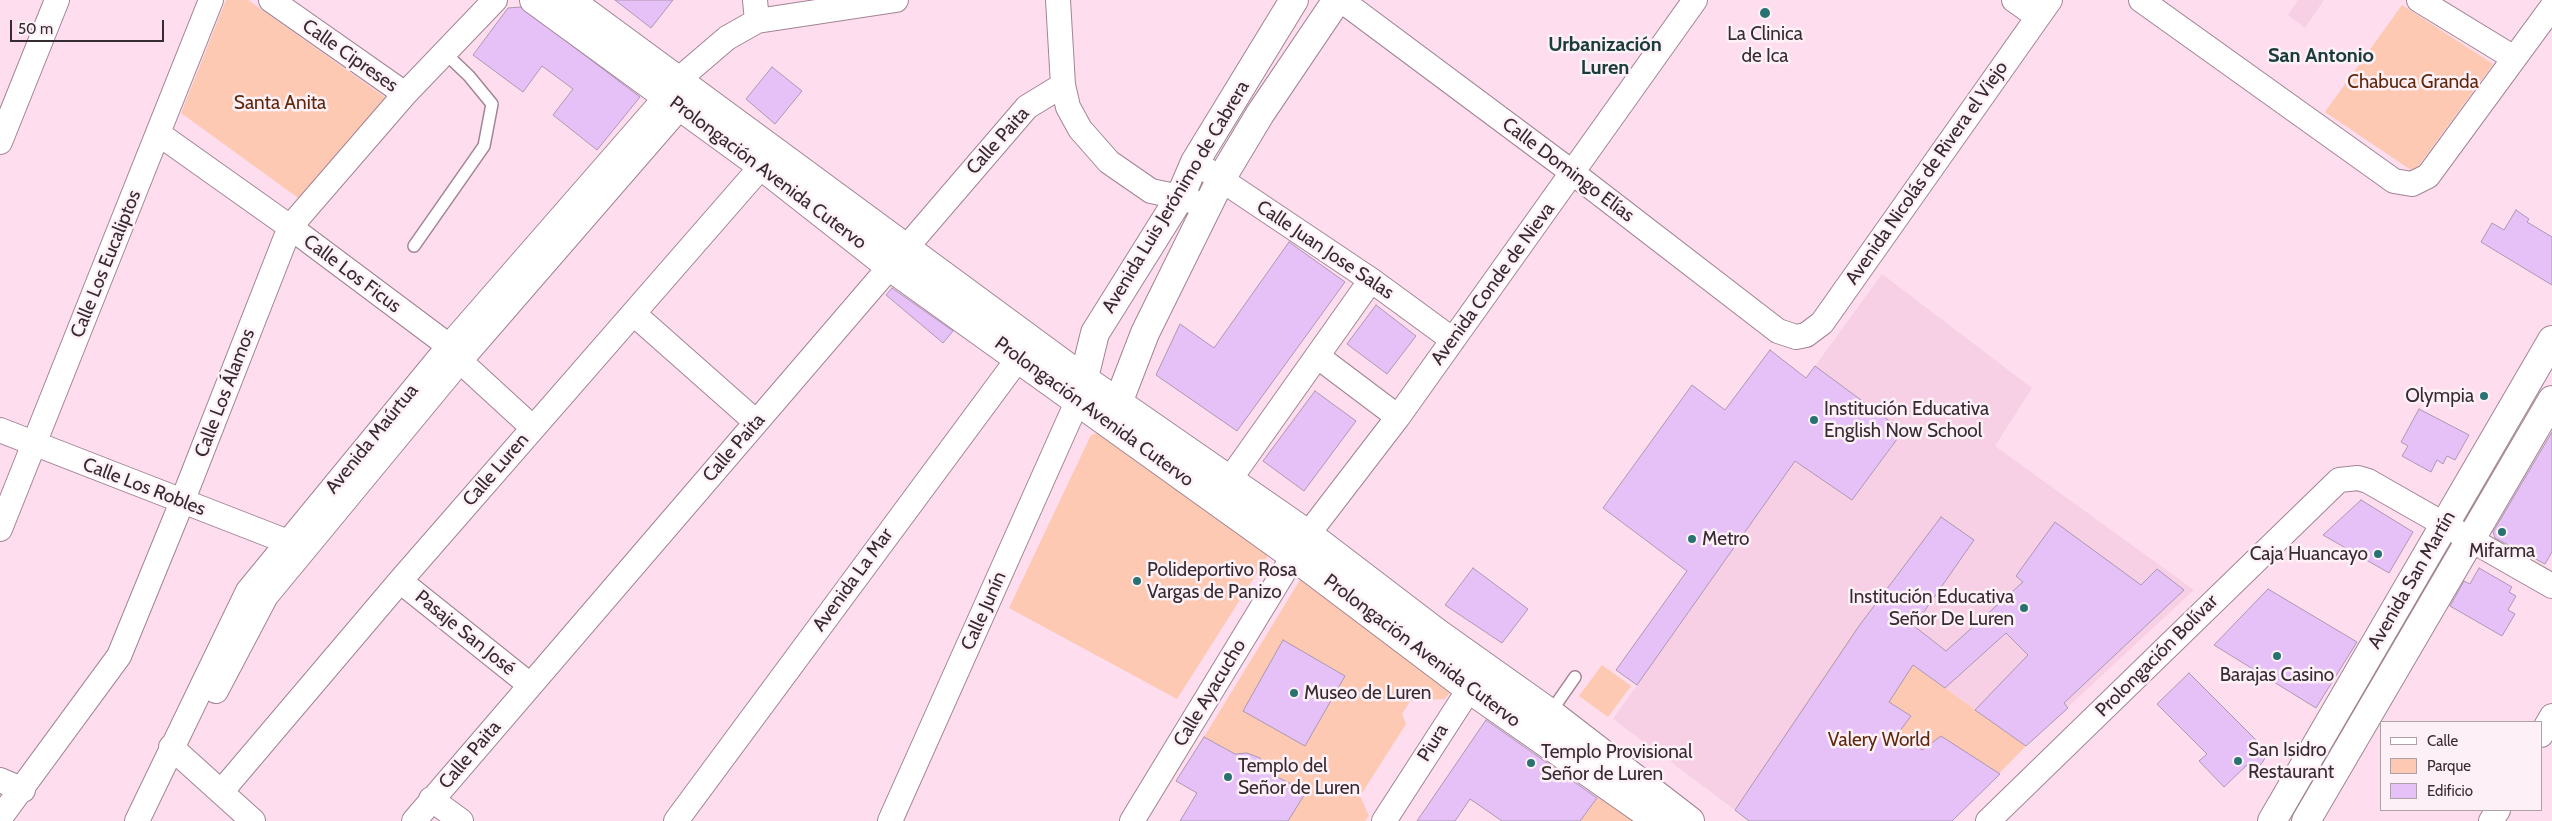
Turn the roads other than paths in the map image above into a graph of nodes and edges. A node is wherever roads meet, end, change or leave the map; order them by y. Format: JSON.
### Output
{"nodes":[{"id":1,"x":57,"y":0,"type":"edge"},
{"id":2,"x":212,"y":0,"type":"edge"},
{"id":3,"x":271,"y":0,"type":"edge"},
{"id":4,"x":495,"y":0,"type":"edge"},
{"id":5,"x":534,"y":0,"type":"edge"},
{"id":6,"x":569,"y":0,"type":"edge"},
{"id":7,"x":896,"y":0,"type":"edge"},
{"id":8,"x":1058,"y":0,"type":"edge"},
{"id":9,"x":1294,"y":0,"type":"edge"},
{"id":10,"x":1337,"y":0,"type":"edge"},
{"id":11,"x":1341,"y":0,"type":"edge"},
{"id":12,"x":1695,"y":0,"type":"edge"},
{"id":13,"x":2014,"y":0,"type":"edge"},
{"id":14,"x":2141,"y":0,"type":"edge"},
{"id":15,"x":2419,"y":0,"type":"edge"},
{"id":16,"x":2552,"y":7,"type":"edge"},
{"id":17,"x":2044,"y":8,"type":"edge"},
{"id":18,"x":756,"y":10,"type":"edge"},
{"id":19,"x":445,"y":53,"type":"junction"},
{"id":20,"x":2514,"y":58,"type":"junction"},
{"id":21,"x":1063,"y":85,"type":"junction"},
{"id":22,"x":679,"y":93,"type":"junction"},
{"id":23,"x":405,"y":94,"type":"junction"},
{"id":24,"x":159,"y":134,"type":"junction"},
{"id":25,"x":0,"y":142,"type":"edge"},
{"id":26,"x":769,"y":158,"type":"junction"},
{"id":27,"x":1195,"y":162,"type":"junction"},
{"id":28,"x":1573,"y":173,"type":"junction"},
{"id":29,"x":1220,"y":179,"type":"junction"},
{"id":30,"x":1180,"y":197,"type":"junction"},
{"id":31,"x":1208,"y":207,"type":"junction"},
{"id":32,"x":290,"y":227,"type":"junction"},
{"id":33,"x":414,"y":246,"type":"dead end"},
{"id":34,"x":897,"y":257,"type":"junction"},
{"id":35,"x":1370,"y":280,"type":"junction"},
{"id":36,"x":634,"y":314,"type":"junction"},
{"id":37,"x":1095,"y":333,"type":"junction"},
{"id":38,"x":1796,"y":337,"type":"joint"},
{"id":39,"x":1453,"y":340,"type":"junction"},
{"id":40,"x":2552,"y":340,"type":"edge"},
{"id":41,"x":1025,"y":348,"type":"junction"},
{"id":42,"x":454,"y":354,"type":"junction"},
{"id":43,"x":1317,"y":356,"type":"junction"},
{"id":44,"x":1080,"y":390,"type":"junction"},
{"id":45,"x":2552,"y":400,"type":"edge"},
{"id":46,"x":1118,"y":403,"type":"junction"},
{"id":47,"x":1398,"y":417,"type":"junction"},
{"id":48,"x":756,"y":422,"type":"junction"},
{"id":49,"x":533,"y":428,"type":"junction"},
{"id":50,"x":0,"y":430,"type":"edge"},
{"id":51,"x":34,"y":444,"type":"junction"},
{"id":52,"x":1230,"y":479,"type":"junction"},
{"id":53,"x":182,"y":502,"type":"junction"},
{"id":54,"x":2444,"y":525,"type":"junction"},
{"id":55,"x":0,"y":529,"type":"edge"},
{"id":56,"x":2469,"y":539,"type":"junction"},
{"id":57,"x":288,"y":542,"type":"junction"},
{"id":58,"x":1296,"y":552,"type":"junction"},
{"id":59,"x":400,"y":580,"type":"junction"},
{"id":60,"x":2552,"y":586,"type":"edge"},
{"id":61,"x":1485,"y":666,"type":"junction"},
{"id":62,"x":1575,"y":678,"type":"dead end"},
{"id":63,"x":530,"y":685,"type":"junction"},
{"id":64,"x":1468,"y":688,"type":"junction"},
{"id":65,"x":1550,"y":714,"type":"junction"},
{"id":66,"x":2552,"y":716,"type":"edge"},
{"id":67,"x":2542,"y":733,"type":"edge"},
{"id":68,"x":176,"y":751,"type":"junction"},
{"id":69,"x":0,"y":780,"type":"edge"},
{"id":70,"x":23,"y":790,"type":"junction"},
{"id":71,"x":221,"y":792,"type":"junction"},
{"id":72,"x":431,"y":799,"type":"junction"},
{"id":73,"x":0,"y":818,"type":"edge"},
{"id":74,"x":1675,"y":819,"type":"edge"},
{"id":75,"x":136,"y":821,"type":"edge"},
{"id":76,"x":151,"y":821,"type":"edge"},
{"id":77,"x":253,"y":821,"type":"edge"},
{"id":78,"x":414,"y":821,"type":"edge"},
{"id":79,"x":461,"y":821,"type":"edge"},
{"id":80,"x":676,"y":821,"type":"edge"},
{"id":81,"x":890,"y":821,"type":"edge"},
{"id":82,"x":1132,"y":821,"type":"edge"},
{"id":83,"x":1384,"y":821,"type":"edge"},
{"id":84,"x":1988,"y":821,"type":"edge"},
{"id":85,"x":2272,"y":821,"type":"edge"},
{"id":86,"x":2306,"y":821,"type":"edge"}],
"edges":[{"from":1,"to":25,"type":"street"},
{"from":2,"to":24,"type":"street","name":"Calle Los Eucaliptos"},
{"from":3,"to":23,"type":"street","name":"Calle Cipreses"},
{"from":4,"to":19,"type":"street","name":"Calle Los Álamos"},
{"from":5,"to":22,"type":"street","name":"Prolongación Avenida Cutervo"},
{"from":6,"to":22,"type":"street","name":"Prolongación Avenida Cutervo"},
{"from":7,"to":18,"type":"street"},
{"from":8,"to":21,"type":"street"},
{"from":9,"to":27,"type":"street","name":"Avenida Luis Jerónimo de Cabrera"},
{"from":10,"to":29,"type":"street","name":"Avenida Luis Jerónimo de Cabrera"},
{"from":11,"to":28,"type":"street","name":"Calle Domingo Elías"},
{"from":12,"to":28,"type":"street","name":"Avenida Conde de Nieva"},
{"from":13,"to":17,"type":"street"},
{"from":14,"to":20,"type":"street"},
{"from":15,"to":20,"type":"street"},
{"from":16,"to":20,"type":"street"},
{"from":17,"to":38,"type":"street","name":"Avenida Nicolás de Rivera el Viejo"},
{"from":18,"to":22,"type":"street"},
{"from":19,"to":23,"type":"street","name":"Calle Los Álamos"},
{"from":19,"to":33,"type":"lane"},
{"from":21,"to":30,"type":"street"},
{"from":21,"to":34,"type":"street","name":"Calle Paita"},
{"from":22,"to":26,"type":"street","name":"Prolongación Avenida Cutervo"},
{"from":22,"to":42,"type":"street","name":"Avenida Maúrtua"},
{"from":23,"to":32,"type":"street","name":"Calle Los Álamos"},
{"from":24,"to":32,"type":"street","name":"Calle Los Ficus"},
{"from":24,"to":51,"type":"street","name":"Calle Los Eucaliptos"},
{"from":26,"to":34,"type":"street","name":"Prolongación Avenida Cutervo"},
{"from":26,"to":36,"type":"street","name":"Calle Luren"},
{"from":27,"to":29,"type":"street","name":"Calle Juan Jose Salas"},
{"from":27,"to":30,"type":"street","name":"Avenida Luis Jerónimo de Cabrera"},
{"from":28,"to":38,"type":"street","name":"Calle Domingo Elías"},
{"from":28,"to":39,"type":"street","name":"Avenida Conde de Nieva"},
{"from":29,"to":31,"type":"street","name":"Avenida Luis Jerónimo de Cabrera"},
{"from":29,"to":35,"type":"street","name":"Calle Juan Jose Salas"},
{"from":30,"to":31,"type":"street"},
{"from":30,"to":37,"type":"street","name":"Avenida Luis Jerónimo de Cabrera"},
{"from":31,"to":46,"type":"street","name":"Avenida Luis Jerónimo de Cabrera"},
{"from":32,"to":42,"type":"street","name":"Calle Los Ficus"},
{"from":32,"to":53,"type":"street","name":"Calle Los Álamos"},
{"from":34,"to":41,"type":"street","name":"Prolongación Avenida Cutervo"},
{"from":34,"to":48,"type":"street","name":"Calle Paita"},
{"from":35,"to":39,"type":"street","name":"Calle Juan Jose Salas"},
{"from":35,"to":43,"type":"street"},
{"from":36,"to":48,"type":"street"},
{"from":36,"to":49,"type":"street","name":"Calle Luren"},
{"from":37,"to":41,"type":"street"},
{"from":37,"to":44,"type":"street","name":"Avenida Luis Jerónimo de Cabrera"},
{"from":39,"to":47,"type":"street","name":"Avenida Conde de Nieva"},
{"from":40,"to":54,"type":"street","name":"Avenida San Martín"},
{"from":41,"to":44,"type":"street","name":"Prolongación Avenida Cutervo"},
{"from":41,"to":80,"type":"street","name":"Avenida La Mar"},
{"from":42,"to":49,"type":"street","name":"Calle Los Ficus"},
{"from":42,"to":57,"type":"street","name":"Avenida Maúrtua"},
{"from":42,"to":68,"type":"street","name":"Avenida Maúrtua"},
{"from":43,"to":47,"type":"street"},
{"from":43,"to":52,"type":"street"},
{"from":44,"to":46,"type":"street","name":"Prolongación Avenida Cutervo"},
{"from":44,"to":58,"type":"street","name":"Prolongación Avenida Cutervo"},
{"from":44,"to":81,"type":"street","name":"Calle Junín"},
{"from":45,"to":56,"type":"street","name":"Avenida San Martín"},
{"from":46,"to":52,"type":"street","name":"Prolongación Avenida Cutervo"},
{"from":47,"to":58,"type":"street","name":"Avenida Conde de Nieva"},
{"from":48,"to":63,"type":"street","name":"Calle Paita"},
{"from":49,"to":59,"type":"street","name":"Calle Luren"},
{"from":50,"to":51,"type":"street","name":"Calle Los Robles"},
{"from":51,"to":53,"type":"street","name":"Calle Los Robles"},
{"from":51,"to":55,"type":"street","name":"Calle Los Eucaliptos"},
{"from":52,"to":58,"type":"street","name":"Prolongación Avenida Cutervo"},
{"from":53,"to":57,"type":"street","name":"Calle Los Robles"},
{"from":53,"to":70,"type":"street","name":"Calle Los Álamos"},
{"from":54,"to":56,"type":"street","name":"Prolongación Bolívar"},
{"from":54,"to":84,"type":"street","name":"Prolongación Bolívar"},
{"from":54,"to":85,"type":"street","name":"Avenida San Martín"},
{"from":56,"to":60,"type":"street","name":"Prolongación Bolívar"},
{"from":56,"to":86,"type":"street","name":"Avenida San Martín"},
{"from":57,"to":68,"type":"street","name":"Avenida Maúrtua"},
{"from":58,"to":61,"type":"street","name":"Prolongación Avenida Cutervo"},
{"from":58,"to":64,"type":"street","name":"Prolongación Avenida Cutervo"},
{"from":58,"to":82,"type":"street","name":"Calle Ayacucho"},
{"from":59,"to":63,"type":"street","name":"Pasaje San José"},
{"from":59,"to":71,"type":"street","name":"Calle Luren"},
{"from":61,"to":64,"type":"street","name":"Piura"},
{"from":61,"to":65,"type":"street","name":"Prolongación Avenida Cutervo"},
{"from":62,"to":65,"type":"lane"},
{"from":63,"to":72,"type":"street","name":"Calle Paita"},
{"from":64,"to":74,"type":"street","name":"Prolongación Avenida Cutervo"},
{"from":64,"to":83,"type":"street","name":"Piura"},
{"from":65,"to":74,"type":"street","name":"Prolongación Avenida Cutervo"},
{"from":66,"to":67,"type":"street"},
{"from":68,"to":71,"type":"street"},
{"from":68,"to":75,"type":"street","name":"Avenida Maúrtua"},
{"from":68,"to":76,"type":"street","name":"Avenida Maúrtua"},
{"from":69,"to":70,"type":"street"},
{"from":70,"to":73,"type":"street","name":"Calle Los Álamos"},
{"from":71,"to":77,"type":"street"},
{"from":72,"to":78,"type":"street","name":"Calle Paita"},
{"from":72,"to":79,"type":"street"}]}
